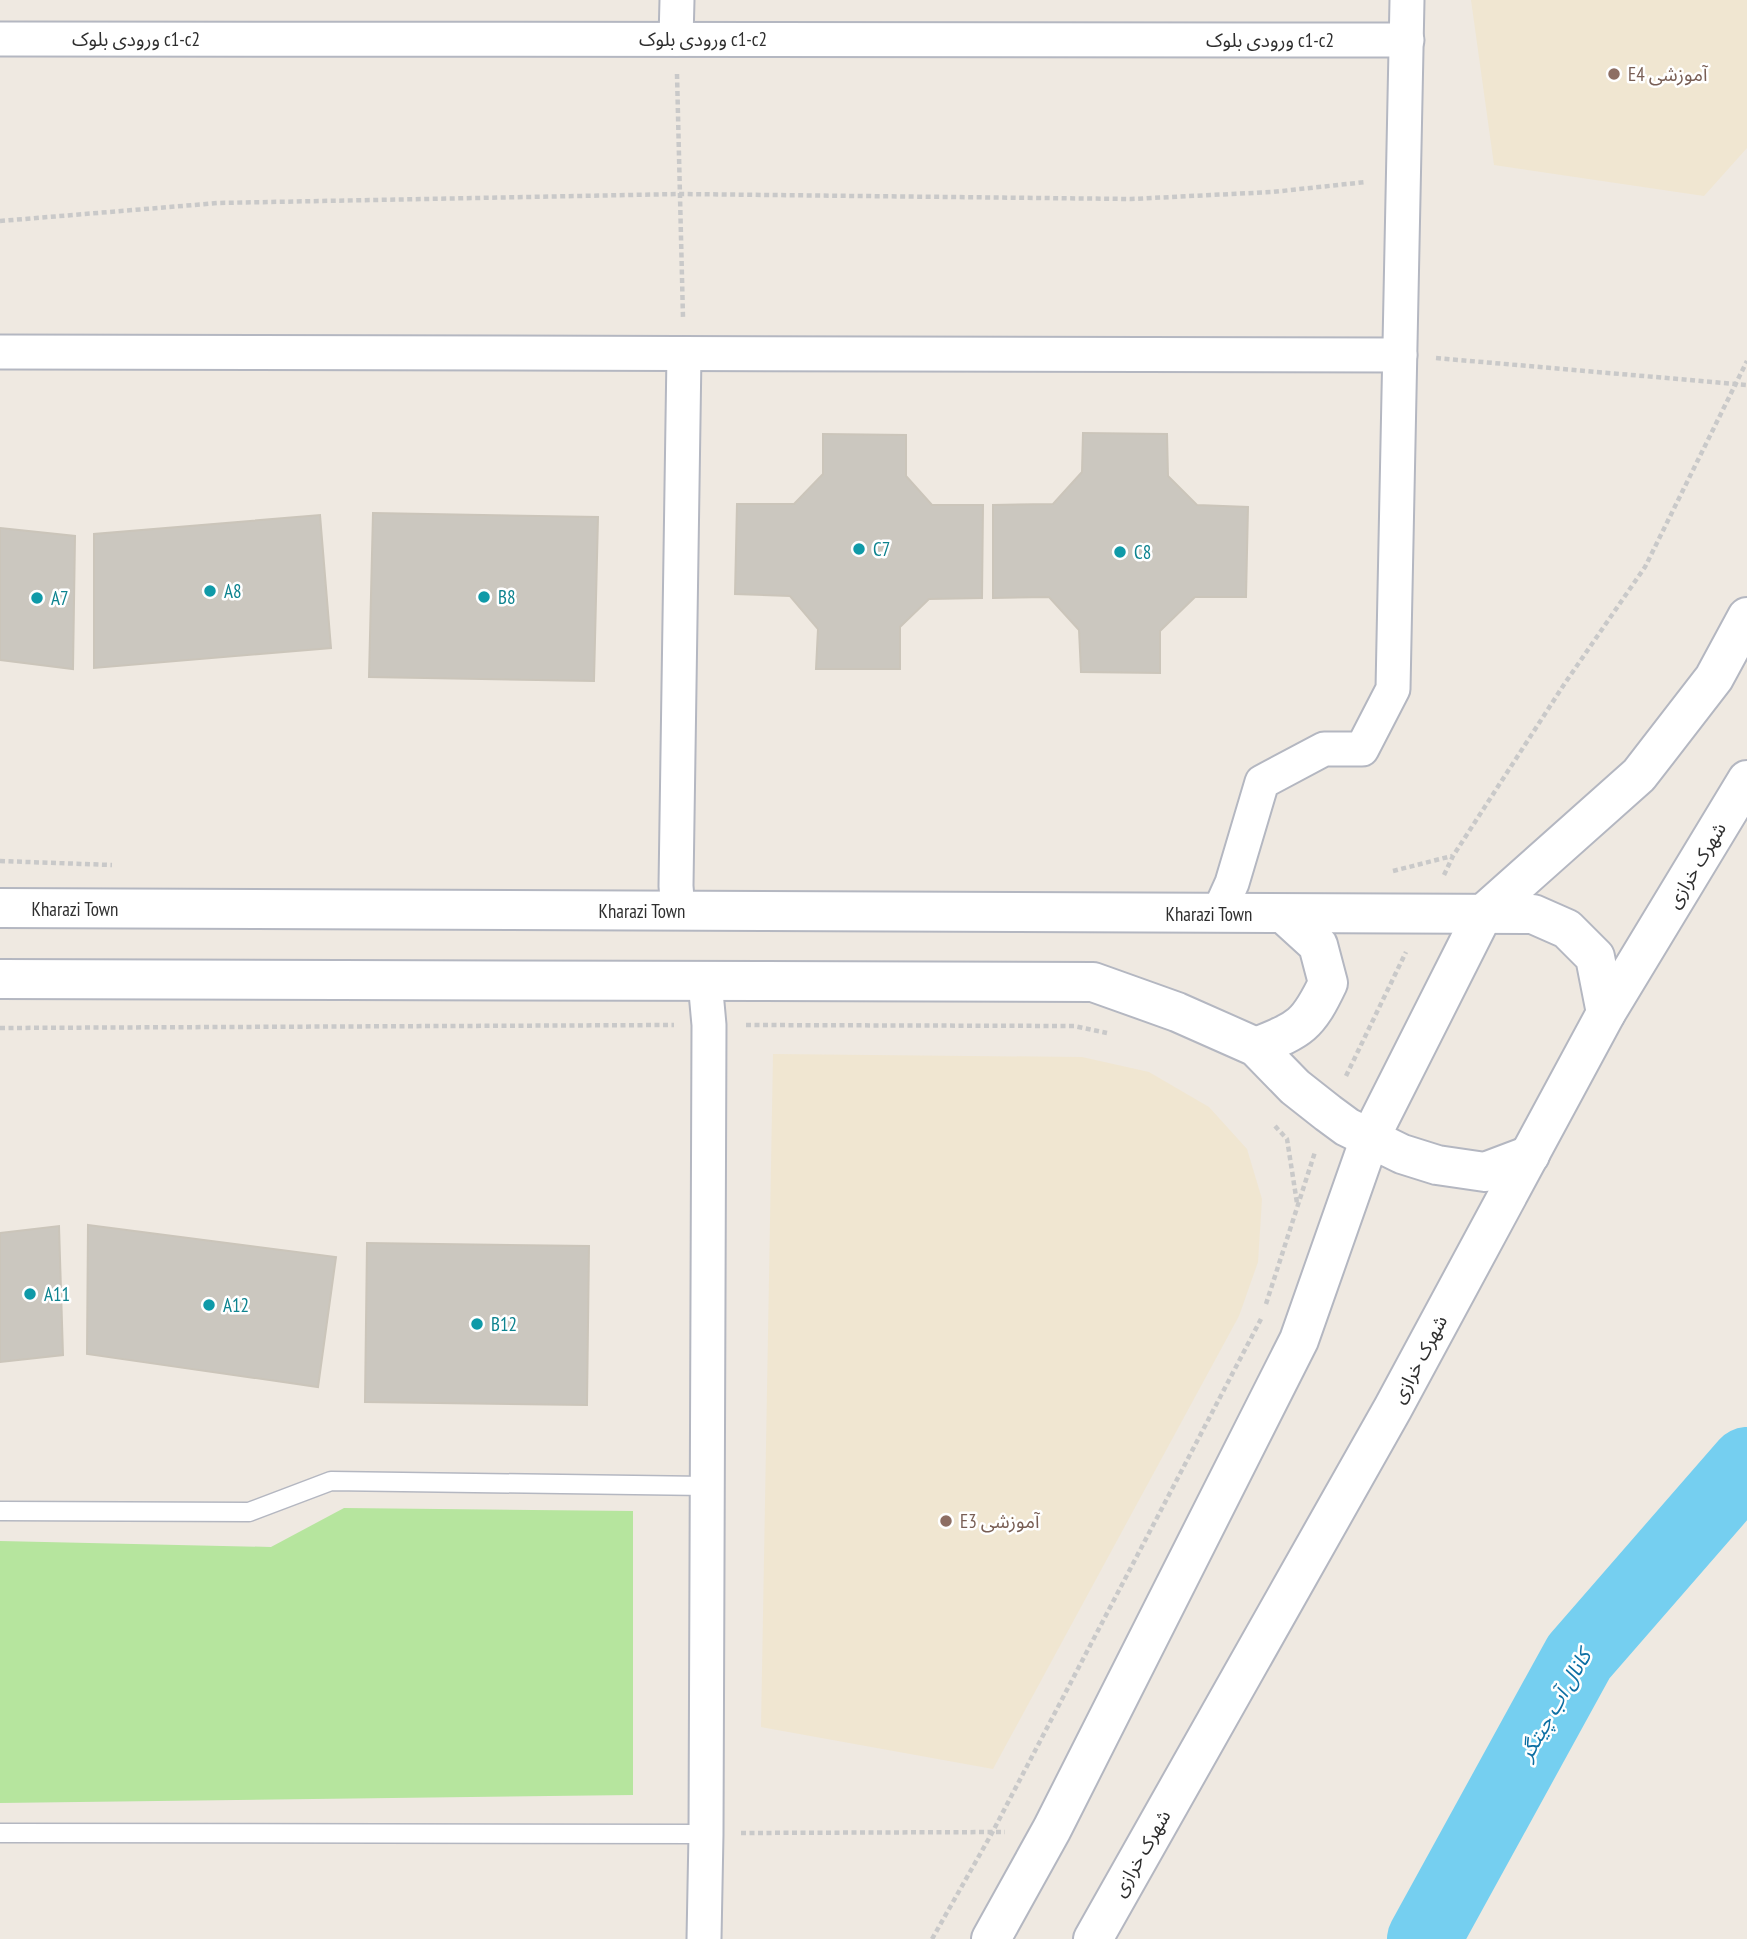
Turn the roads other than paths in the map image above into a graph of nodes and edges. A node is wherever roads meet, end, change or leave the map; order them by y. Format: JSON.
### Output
{"nodes":[{"id":1,"x":677,"y":0,"type":"edge"},
{"id":2,"x":1407,"y":0,"type":"edge"},
{"id":3,"x":0,"y":39,"type":"edge"},
{"id":4,"x":676,"y":39,"type":"junction"},
{"id":5,"x":1407,"y":40,"type":"junction"},
{"id":6,"x":0,"y":352,"type":"edge"},
{"id":7,"x":684,"y":354,"type":"junction"},
{"id":8,"x":1400,"y":355,"type":"junction"},
{"id":9,"x":1747,"y":617,"type":"edge"},
{"id":10,"x":1747,"y":780,"type":"edge"},
{"id":11,"x":0,"y":908,"type":"edge"},
{"id":12,"x":678,"y":911,"type":"junction"},
{"id":13,"x":1218,"y":914,"type":"junction"},
{"id":14,"x":1284,"y":914,"type":"junction"},
{"id":15,"x":1483,"y":914,"type":"junction"},
{"id":16,"x":0,"y":979,"type":"edge"},
{"id":17,"x":705,"y":981,"type":"junction"},
{"id":18,"x":1606,"y":1013,"type":"junction"},
{"id":19,"x":1256,"y":1048,"type":"junction"},
{"id":20,"x":1370,"y":1138,"type":"junction"},
{"id":21,"x":1530,"y":1155,"type":"junction"},
{"id":22,"x":706,"y":1486,"type":"junction"},
{"id":23,"x":0,"y":1511,"type":"edge"},
{"id":24,"x":0,"y":1833,"type":"edge"},
{"id":25,"x":706,"y":1833,"type":"junction"},
{"id":26,"x":704,"y":1939,"type":"edge"},
{"id":27,"x":991,"y":1939,"type":"edge"},
{"id":28,"x":1093,"y":1939,"type":"edge"}],
"edges":[{"from":1,"to":4,"type":"street"},
{"from":2,"to":5,"type":"street"},
{"from":3,"to":4,"type":"street","name":"ورودی بلوک c1-c2"},
{"from":4,"to":5,"type":"street","name":"ورودی بلوک c1-c2"},
{"from":5,"to":8,"type":"street"},
{"from":6,"to":7,"type":"street"},
{"from":7,"to":8,"type":"street"},
{"from":7,"to":12,"type":"street"},
{"from":8,"to":13,"type":"street"},
{"from":9,"to":15,"type":"street"},
{"from":10,"to":18,"type":"street","name":"شهرک خرازی"},
{"from":11,"to":12,"type":"street","name":"Kharazi Town"},
{"from":12,"to":13,"type":"street","name":"Kharazi Town"},
{"from":13,"to":14,"type":"street","name":"Kharazi Town"},
{"from":14,"to":15,"type":"street","name":"Kharazi Town"},
{"from":14,"to":19,"type":"street"},
{"from":15,"to":18,"type":"street","name":"Kharazi Town"},
{"from":15,"to":20,"type":"street"},
{"from":16,"to":17,"type":"street"},
{"from":17,"to":19,"type":"street"},
{"from":17,"to":22,"type":"street"},
{"from":18,"to":21,"type":"street","name":"شهرک خرازی"},
{"from":19,"to":20,"type":"street"},
{"from":20,"to":21,"type":"street"},
{"from":20,"to":27,"type":"street"},
{"from":21,"to":28,"type":"street","name":"شهرک خرازی"},
{"from":22,"to":23,"type":"lane"},
{"from":22,"to":25,"type":"street"},
{"from":24,"to":25,"type":"lane"},
{"from":25,"to":26,"type":"street"}]}
